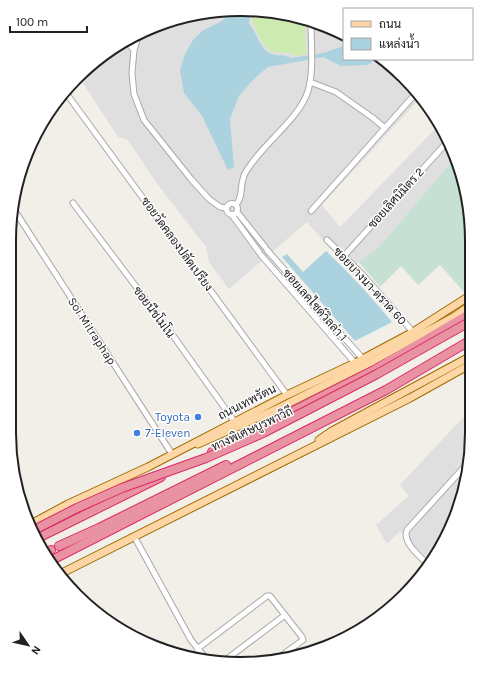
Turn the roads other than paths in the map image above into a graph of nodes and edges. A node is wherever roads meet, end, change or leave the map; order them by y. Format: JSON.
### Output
{"nodes":[{"id":1,"x":311,"y":27,"type":"edge"},
{"id":2,"x":137,"y":41,"type":"edge"},
{"id":3,"x":130,"y":45,"type":"edge"},
{"id":4,"x":134,"y":50,"type":"junction"},
{"id":5,"x":310,"y":82,"type":"junction"},
{"id":6,"x":68,"y":96,"type":"edge"},
{"id":7,"x":413,"y":97,"type":"edge"},
{"id":8,"x":385,"y":128,"type":"junction"},
{"id":9,"x":444,"y":146,"type":"edge"},
{"id":10,"x":73,"y":204,"type":"dead end"},
{"id":11,"x":236,"y":205,"type":"junction"},
{"id":12,"x":227,"y":208,"type":"junction"},
{"id":13,"x":311,"y":211,"type":"dead end"},
{"id":14,"x":237,"y":212,"type":"junction"},
{"id":15,"x":17,"y":215,"type":"edge"},
{"id":16,"x":232,"y":215,"type":"junction"},
{"id":17,"x":327,"y":240,"type":"dead end"},
{"id":18,"x":264,"y":246,"type":"junction"},
{"id":19,"x":255,"y":247,"type":"junction"},
{"id":20,"x":344,"y":256,"type":"junction"},
{"id":21,"x":465,"y":298,"type":"edge"},
{"id":22,"x":465,"y":309,"type":"edge"},
{"id":23,"x":465,"y":317,"type":"edge"},
{"id":24,"x":465,"y":324,"type":"edge"},
{"id":25,"x":465,"y":329,"type":"edge"},
{"id":26,"x":413,"y":332,"type":"junction"},
{"id":27,"x":465,"y":340,"type":"edge"},
{"id":28,"x":465,"y":344,"type":"edge"},
{"id":29,"x":362,"y":359,"type":"junction"},
{"id":30,"x":465,"y":359,"type":"edge"},
{"id":31,"x":355,"y":363,"type":"junction"},
{"id":32,"x":465,"y":367,"type":"edge"},
{"id":33,"x":287,"y":395,"type":"junction"},
{"id":34,"x":234,"y":421,"type":"junction"},
{"id":35,"x":182,"y":448,"type":"junction"},
{"id":36,"x":172,"y":454,"type":"junction"},
{"id":37,"x":299,"y":454,"type":"junction"},
{"id":38,"x":462,"y":470,"type":"edge"},
{"id":39,"x":35,"y":522,"type":"edge"},
{"id":40,"x":37,"y":528,"type":"edge"},
{"id":41,"x":39,"y":532,"type":"edge"},
{"id":42,"x":41,"y":536,"type":"edge"},
{"id":43,"x":135,"y":538,"type":"junction"},
{"id":44,"x":59,"y":546,"type":"dead end"},
{"id":45,"x":55,"y":558,"type":"edge"},
{"id":46,"x":424,"y":561,"type":"edge"},
{"id":47,"x":64,"y":572,"type":"edge"},
{"id":48,"x":285,"y":615,"type":"junction"},
{"id":49,"x":197,"y":649,"type":"junction"},
{"id":50,"x":286,"y":653,"type":"edge"},
{"id":51,"x":201,"y":654,"type":"edge"},
{"id":52,"x":229,"y":657,"type":"edge"}],
"edges":[{"from":1,"to":5,"type":"street"},
{"from":2,"to":4,"type":"street"},
{"from":3,"to":4,"type":"street"},
{"from":4,"to":12,"type":"street"},
{"from":5,"to":8,"type":"street"},
{"from":5,"to":11,"type":"street"},
{"from":6,"to":33,"type":"street","name":"ซอยวัดคลองปลัดเปรียง"},
{"from":7,"to":8,"type":"street"},
{"from":8,"to":13,"type":"street"},
{"from":9,"to":20,"type":"street","name":"ซอยเลิศนิมิตร 2"},
{"from":10,"to":34,"type":"street","name":"ซอยนีชโมโน"},
{"from":11,"to":12,"type":"street"},
{"from":11,"to":14,"type":"street"},
{"from":12,"to":16,"type":"street","name":"ซอยเลคไซด์วิลล่า 1"},
{"from":14,"to":16,"type":"street"},
{"from":14,"to":18,"type":"street","name":"ซอยเลคไซด์วิลล่า 1"},
{"from":15,"to":36,"type":"street","name":"Soi Mitraphap"},
{"from":16,"to":19,"type":"street","name":"ซอยเลคไซด์วิลล่า 1"},
{"from":17,"to":20,"type":"street","name":"ซอยบางนา-ตราด 60"},
{"from":18,"to":19,"type":"street"},
{"from":18,"to":29,"type":"street","name":"ซอยเลคไซด์วิลล่า 1"},
{"from":19,"to":31,"type":"street","name":"ซอยเลคไซด์วิลล่า 1"},
{"from":20,"to":26,"type":"street","name":"ซอยบางนา-ตราด 60"},
{"from":21,"to":26,"type":"main road","name":"ถนนเทพรัตน"},
{"from":22,"to":35,"type":"main road"},
{"from":23,"to":42,"type":"highway"},
{"from":24,"to":40,"type":"highway","bridge":true},
{"from":25,"to":41,"type":"highway","name":"ทางพิเศษบูรพาวิถี"},
{"from":26,"to":29,"type":"main road","name":"ถนนเทพรัตน"},
{"from":27,"to":44,"type":"highway","name":"ทางพิเศษบูรพาวิถี"},
{"from":28,"to":45,"type":"highway"},
{"from":29,"to":31,"type":"main road","name":"ถนนเทพรัตน"},
{"from":30,"to":37,"type":"main road"},
{"from":31,"to":33,"type":"main road","name":"ถนนเทพรัตน"},
{"from":32,"to":37,"type":"main road"},
{"from":33,"to":34,"type":"main road","name":"ถนนเทพรัตน"},
{"from":34,"to":35,"type":"main road","name":"ถนนเทพรัตน"},
{"from":35,"to":36,"type":"main road","name":"ถนนเทพรัตน"},
{"from":36,"to":39,"type":"main road","name":"ถนนเทพรัตน"},
{"from":37,"to":43,"type":"main road"},
{"from":38,"to":46,"type":"street"},
{"from":43,"to":47,"type":"main road"},
{"from":43,"to":49,"type":"street"},
{"from":48,"to":49,"type":"street"},
{"from":48,"to":50,"type":"street"},
{"from":48,"to":52,"type":"street"},
{"from":49,"to":51,"type":"street"}]}
